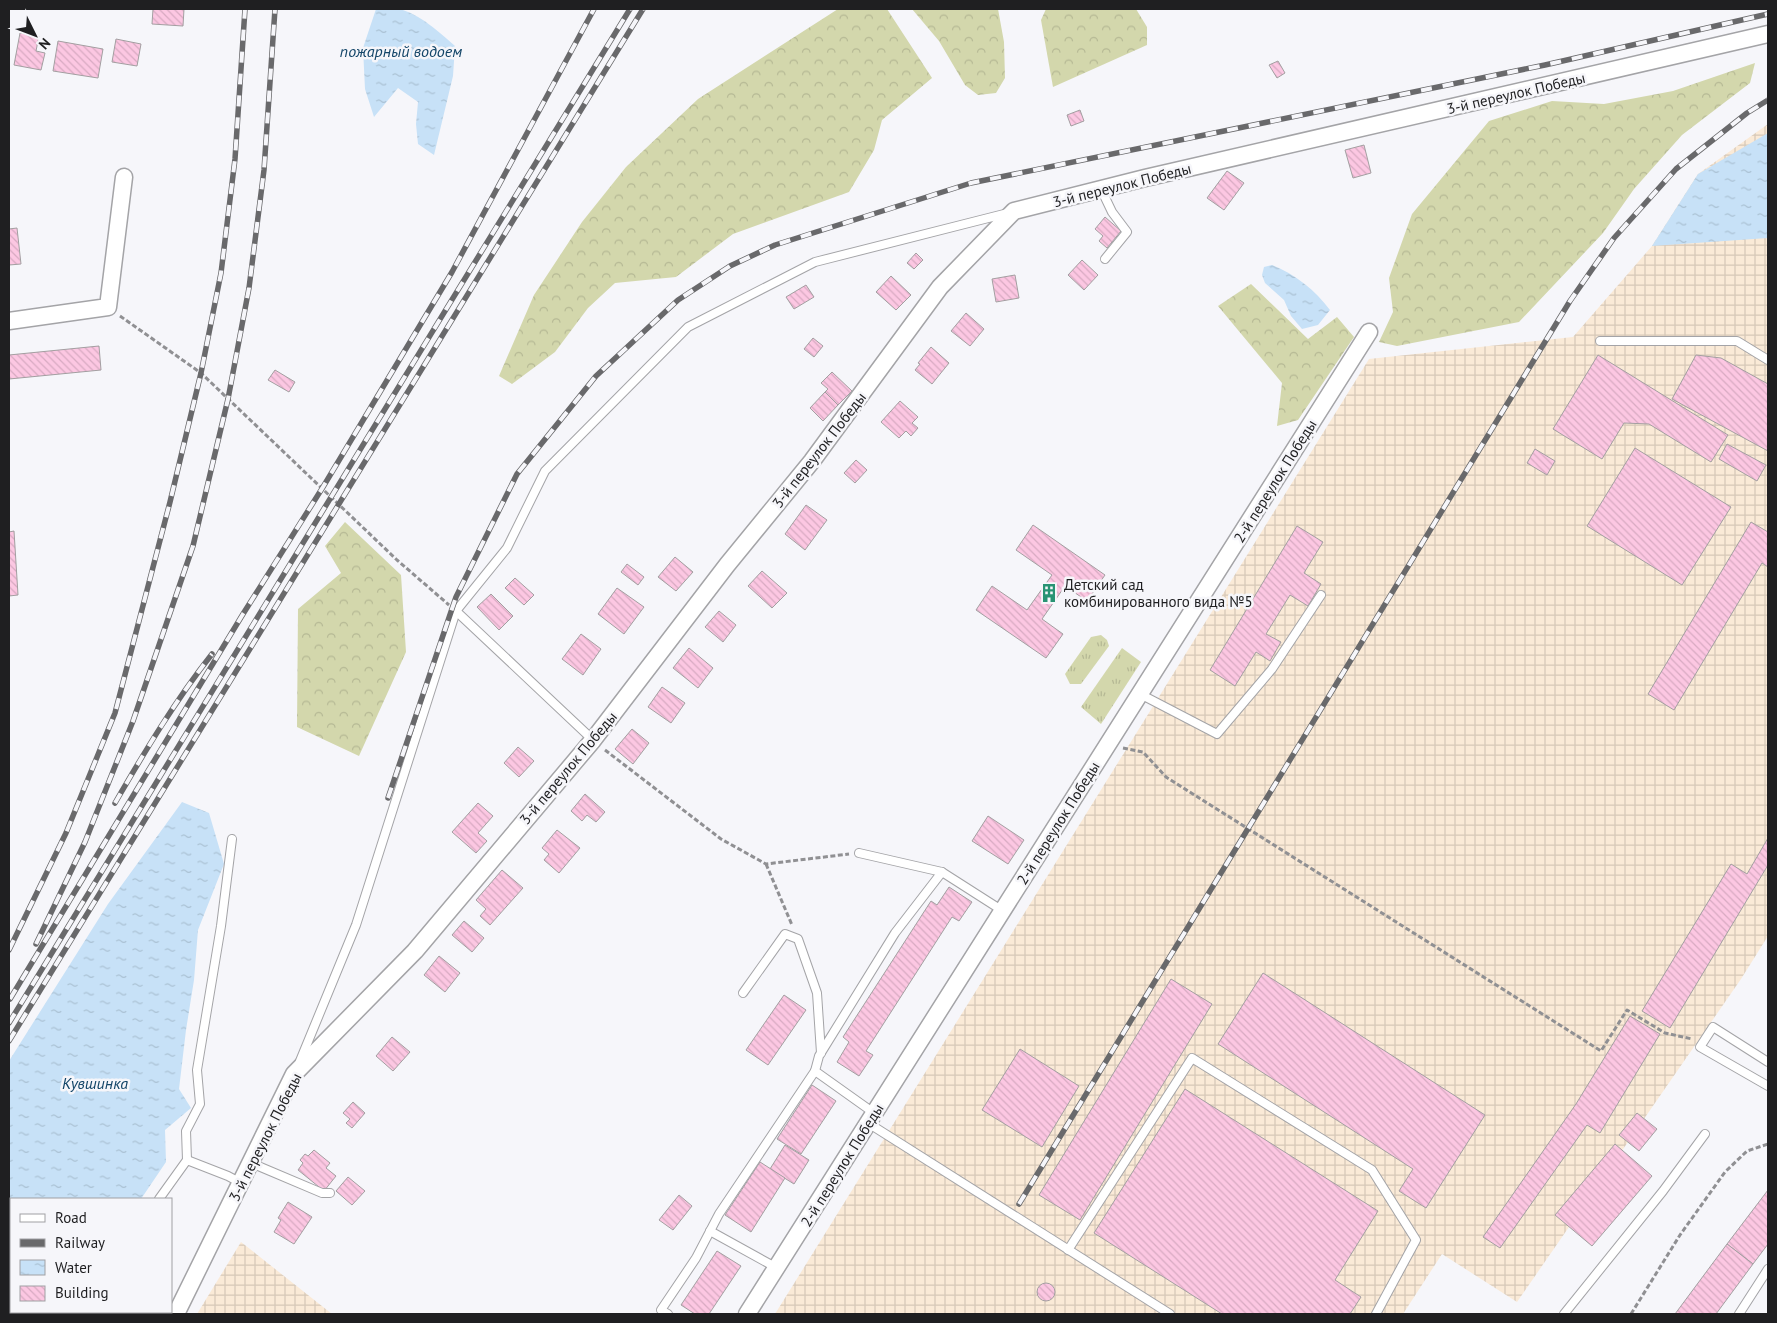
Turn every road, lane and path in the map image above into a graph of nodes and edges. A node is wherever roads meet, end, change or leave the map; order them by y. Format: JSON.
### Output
{"nodes":[{"id":1,"x":1768,"y":34,"type":"edge"},
{"id":2,"x":124,"y":177,"type":"dead end"},
{"id":3,"x":1101,"y":189,"type":"junction"},
{"id":4,"x":1014,"y":211,"type":"junction"},
{"id":5,"x":1104,"y":259,"type":"dead end"},
{"id":6,"x":108,"y":307,"type":"junction"},
{"id":7,"x":9,"y":321,"type":"edge"},
{"id":8,"x":1369,"y":332,"type":"dead end"},
{"id":9,"x":1600,"y":341,"type":"dead end"},
{"id":10,"x":1768,"y":360,"type":"edge"},
{"id":11,"x":1321,"y":595,"type":"dead end"},
{"id":12,"x":456,"y":611,"type":"junction"},
{"id":13,"x":1140,"y":694,"type":"junction"},
{"id":14,"x":593,"y":740,"type":"junction"},
{"id":15,"x":1108,"y":744,"type":"junction"},
{"id":16,"x":232,"y":839,"type":"dead end"},
{"id":17,"x":859,"y":853,"type":"joint"},
{"id":18,"x":766,"y":864,"type":"junction"},
{"id":19,"x":942,"y":872,"type":"junction"},
{"id":20,"x":1003,"y":910,"type":"junction"},
{"id":21,"x":798,"y":939,"type":"junction"},
{"id":22,"x":743,"y":993,"type":"dead end"},
{"id":23,"x":1702,"y":1042,"type":"junction"},
{"id":24,"x":820,"y":1053,"type":"junction"},
{"id":25,"x":1768,"y":1062,"type":"edge"},
{"id":26,"x":815,"y":1071,"type":"junction"},
{"id":27,"x":294,"y":1074,"type":"junction"},
{"id":28,"x":1768,"y":1086,"type":"edge"},
{"id":29,"x":871,"y":1118,"type":"junction"},
{"id":30,"x":1705,"y":1134,"type":"dead end"},
{"id":31,"x":1768,"y":1144,"type":"edge"},
{"id":32,"x":187,"y":1160,"type":"junction"},
{"id":33,"x":251,"y":1163,"type":"junction"},
{"id":34,"x":241,"y":1183,"type":"junction"},
{"id":35,"x":330,"y":1193,"type":"dead end"},
{"id":36,"x":160,"y":1198,"type":"edge"},
{"id":37,"x":710,"y":1231,"type":"junction"},
{"id":38,"x":1068,"y":1250,"type":"junction"},
{"id":39,"x":777,"y":1268,"type":"junction"},
{"id":40,"x":1768,"y":1269,"type":"edge"},
{"id":41,"x":176,"y":1314,"type":"edge"},
{"id":42,"x":668,"y":1314,"type":"edge"},
{"id":43,"x":747,"y":1314,"type":"edge"},
{"id":44,"x":1170,"y":1314,"type":"edge"},
{"id":45,"x":1376,"y":1314,"type":"edge"},
{"id":46,"x":1564,"y":1314,"type":"edge"},
{"id":47,"x":1630,"y":1314,"type":"edge"},
{"id":48,"x":1738,"y":1314,"type":"edge"}],
"edges":[{"from":1,"to":3,"type":"street","name":"3-й переулок Победы"},
{"from":2,"to":6,"type":"street"},
{"from":3,"to":4,"type":"street","name":"3-й переулок Победы"},
{"from":3,"to":5,"type":"lane"},
{"from":4,"to":12,"type":"lane"},
{"from":4,"to":14,"type":"street","name":"3-й переулок Победы"},
{"from":6,"to":7,"type":"street"},
{"from":6,"to":12,"type":"path"},
{"from":8,"to":13,"type":"street","name":"2-й переулок Победы"},
{"from":9,"to":10,"type":"lane"},
{"from":11,"to":13,"type":"lane"},
{"from":12,"to":14,"type":"lane"},
{"from":12,"to":27,"type":"lane"},
{"from":13,"to":15,"type":"street","name":"2-й переулок Победы"},
{"from":14,"to":18,"type":"path"},
{"from":14,"to":27,"type":"street","name":"3-й переулок Победы"},
{"from":15,"to":20,"type":"street","name":"2-й переулок Победы"},
{"from":15,"to":23,"type":"path"},
{"from":16,"to":32,"type":"lane"},
{"from":17,"to":18,"type":"path"},
{"from":17,"to":19,"type":"lane"},
{"from":18,"to":21,"type":"path"},
{"from":19,"to":20,"type":"lane"},
{"from":19,"to":24,"type":"lane"},
{"from":20,"to":29,"type":"street","name":"2-й переулок Победы"},
{"from":21,"to":22,"type":"lane"},
{"from":21,"to":24,"type":"lane"},
{"from":23,"to":25,"type":"lane"},
{"from":23,"to":28,"type":"lane"},
{"from":24,"to":26,"type":"lane"},
{"from":26,"to":29,"type":"lane"},
{"from":26,"to":37,"type":"lane"},
{"from":27,"to":33,"type":"street","name":"3-й переулок Победы"},
{"from":29,"to":38,"type":"lane"},
{"from":29,"to":39,"type":"street","name":"2-й переулок Победы"},
{"from":30,"to":46,"type":"lane"},
{"from":31,"to":47,"type":"path"},
{"from":32,"to":34,"type":"lane"},
{"from":32,"to":36,"type":"lane"},
{"from":33,"to":34,"type":"street","name":"3-й переулок Победы"},
{"from":33,"to":35,"type":"lane"},
{"from":34,"to":41,"type":"street","name":"3-й переулок Победы"},
{"from":37,"to":39,"type":"lane"},
{"from":37,"to":42,"type":"lane"},
{"from":38,"to":44,"type":"lane"},
{"from":38,"to":45,"type":"lane"},
{"from":39,"to":43,"type":"street","name":"2-й переулок Победы"},
{"from":40,"to":48,"type":"lane"}]}
